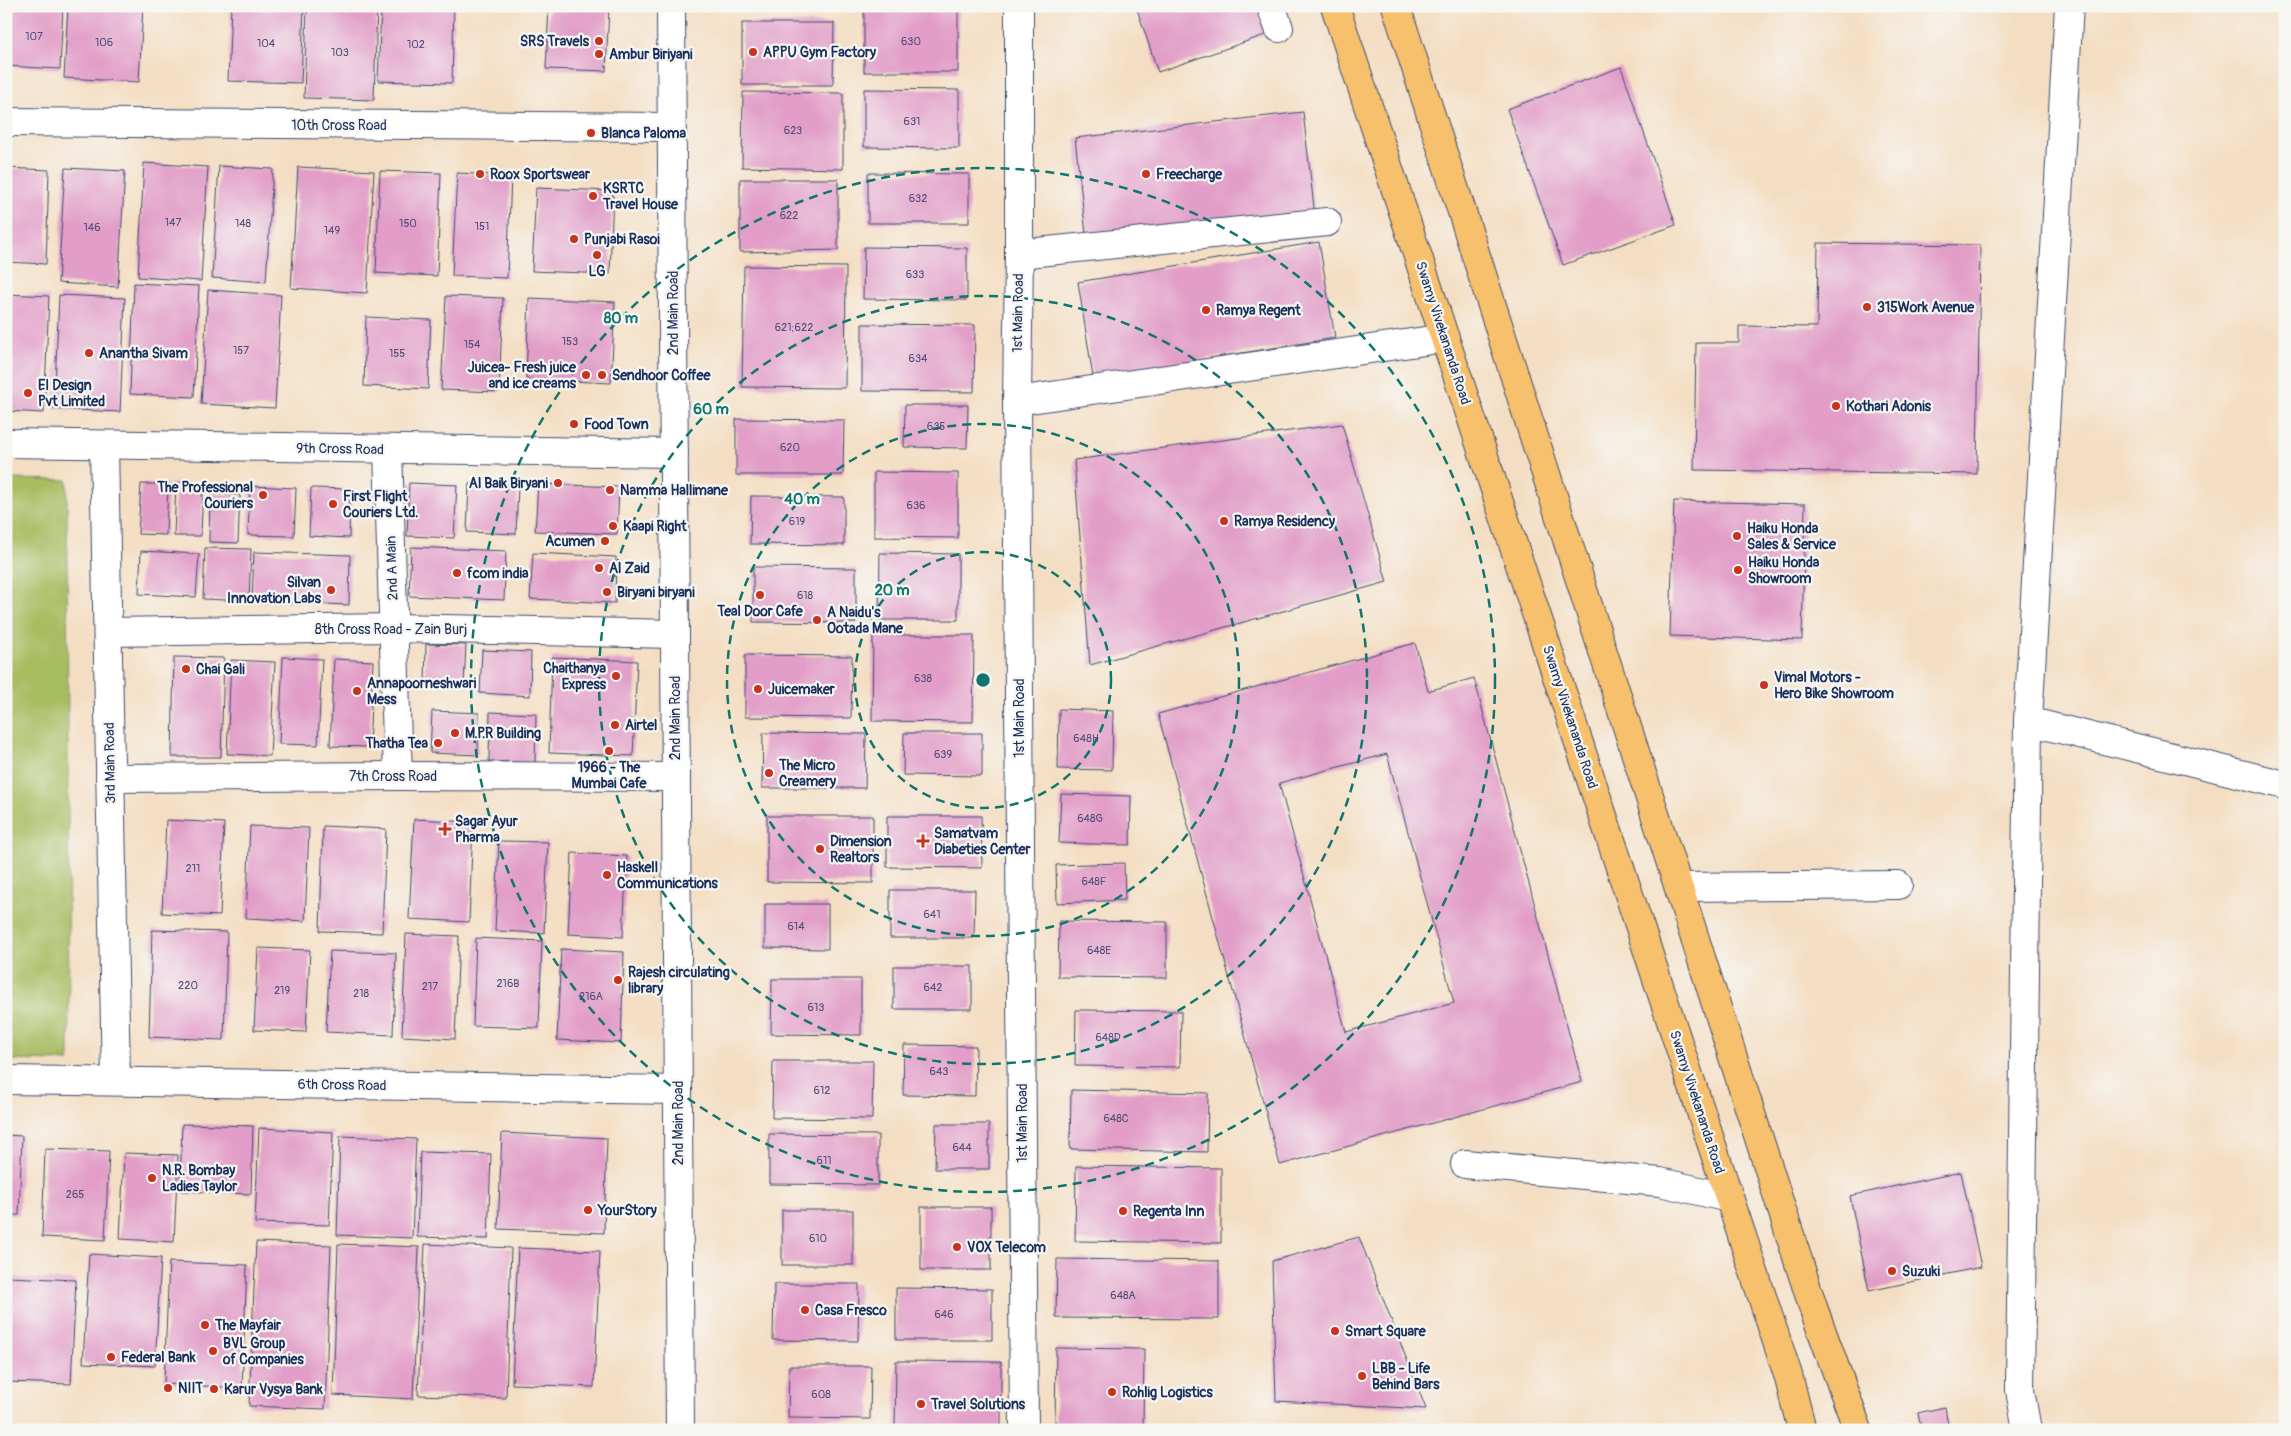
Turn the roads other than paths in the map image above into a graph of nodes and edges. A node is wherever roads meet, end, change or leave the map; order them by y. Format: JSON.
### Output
{"nodes":[{"id":1,"x":671,"y":6,"type":"edge"},
{"id":2,"x":1019,"y":6,"type":"edge"},
{"id":3,"x":1335,"y":6,"type":"edge"},
{"id":4,"x":1396,"y":6,"type":"edge"},
{"id":5,"x":2069,"y":6,"type":"edge"},
{"id":6,"x":6,"y":122,"type":"edge"},
{"id":7,"x":672,"y":127,"type":"junction"},
{"id":8,"x":1328,"y":222,"type":"dead end"},
{"id":9,"x":1020,"y":254,"type":"junction"},
{"id":10,"x":1445,"y":338,"type":"junction"},
{"id":11,"x":1017,"y":401,"type":"junction"},
{"id":12,"x":6,"y":443,"type":"edge"},
{"id":13,"x":104,"y":445,"type":"junction"},
{"id":14,"x":388,"y":449,"type":"junction"},
{"id":15,"x":674,"y":453,"type":"junction"},
{"id":16,"x":393,"y":628,"type":"junction"},
{"id":17,"x":108,"y":632,"type":"junction"},
{"id":18,"x":675,"y":634,"type":"junction"},
{"id":19,"x":2028,"y":721,"type":"junction"},
{"id":20,"x":398,"y":776,"type":"junction"},
{"id":21,"x":110,"y":778,"type":"junction"},
{"id":22,"x":676,"y":778,"type":"junction"},
{"id":23,"x":2285,"y":785,"type":"edge"},
{"id":24,"x":1898,"y":885,"type":"dead end"},
{"id":25,"x":1680,"y":887,"type":"junction"},
{"id":26,"x":6,"y":1080,"type":"edge"},
{"id":27,"x":116,"y":1081,"type":"junction"},
{"id":28,"x":678,"y":1090,"type":"junction"},
{"id":29,"x":1465,"y":1164,"type":"dead end"},
{"id":30,"x":1729,"y":1198,"type":"junction"},
{"id":31,"x":680,"y":1430,"type":"edge"},
{"id":32,"x":1024,"y":1430,"type":"edge"},
{"id":33,"x":1802,"y":1430,"type":"edge"},
{"id":34,"x":1858,"y":1430,"type":"edge"},
{"id":35,"x":2027,"y":1430,"type":"edge"}],
"edges":[{"from":1,"to":7,"type":"street","name":"2nd Main Road"},
{"from":2,"to":9,"type":"street","name":"1st Main Road"},
{"from":3,"to":10,"type":"main road","name":"Swamy Vivekananda Road"},
{"from":4,"to":25,"type":"main road"},
{"from":5,"to":19,"type":"street"},
{"from":6,"to":7,"type":"street","name":"10th Cross Road"},
{"from":7,"to":15,"type":"street","name":"2nd Main Road"},
{"from":8,"to":9,"type":"street"},
{"from":9,"to":11,"type":"street","name":"1st Main Road"},
{"from":10,"to":11,"type":"street"},
{"from":10,"to":30,"type":"main road","name":"Swamy Vivekananda Road"},
{"from":11,"to":32,"type":"street","name":"1st Main Road"},
{"from":12,"to":13,"type":"street","name":"9th Cross Road"},
{"from":13,"to":14,"type":"street","name":"9th Cross Road"},
{"from":13,"to":17,"type":"street","name":"3rd Main Road"},
{"from":14,"to":15,"type":"street","name":"9th Cross Road"},
{"from":14,"to":16,"type":"street","name":"2nd A Main"},
{"from":15,"to":18,"type":"street","name":"2nd Main Road"},
{"from":16,"to":17,"type":"street","name":"8th Cross Road - Zain Burj"},
{"from":16,"to":18,"type":"street","name":"8th Cross Road - Zain Burj"},
{"from":16,"to":20,"type":"street","name":"2nd A Main"},
{"from":17,"to":21,"type":"street","name":"3rd Main Road"},
{"from":18,"to":22,"type":"street","name":"2nd Main Road"},
{"from":19,"to":23,"type":"street"},
{"from":19,"to":35,"type":"street"},
{"from":20,"to":21,"type":"street","name":"7th Cross Road"},
{"from":20,"to":22,"type":"street","name":"7th Cross Road"},
{"from":21,"to":27,"type":"street","name":"3rd Main Road"},
{"from":22,"to":28,"type":"street","name":"2nd Main Road"},
{"from":24,"to":25,"type":"street"},
{"from":25,"to":34,"type":"main road"},
{"from":26,"to":27,"type":"street","name":"6th Cross Road"},
{"from":27,"to":28,"type":"street","name":"6th Cross Road"},
{"from":28,"to":31,"type":"street","name":"2nd Main Road"},
{"from":29,"to":30,"type":"street"},
{"from":30,"to":33,"type":"main road","name":"Swamy Vivekananda Road"}]}
